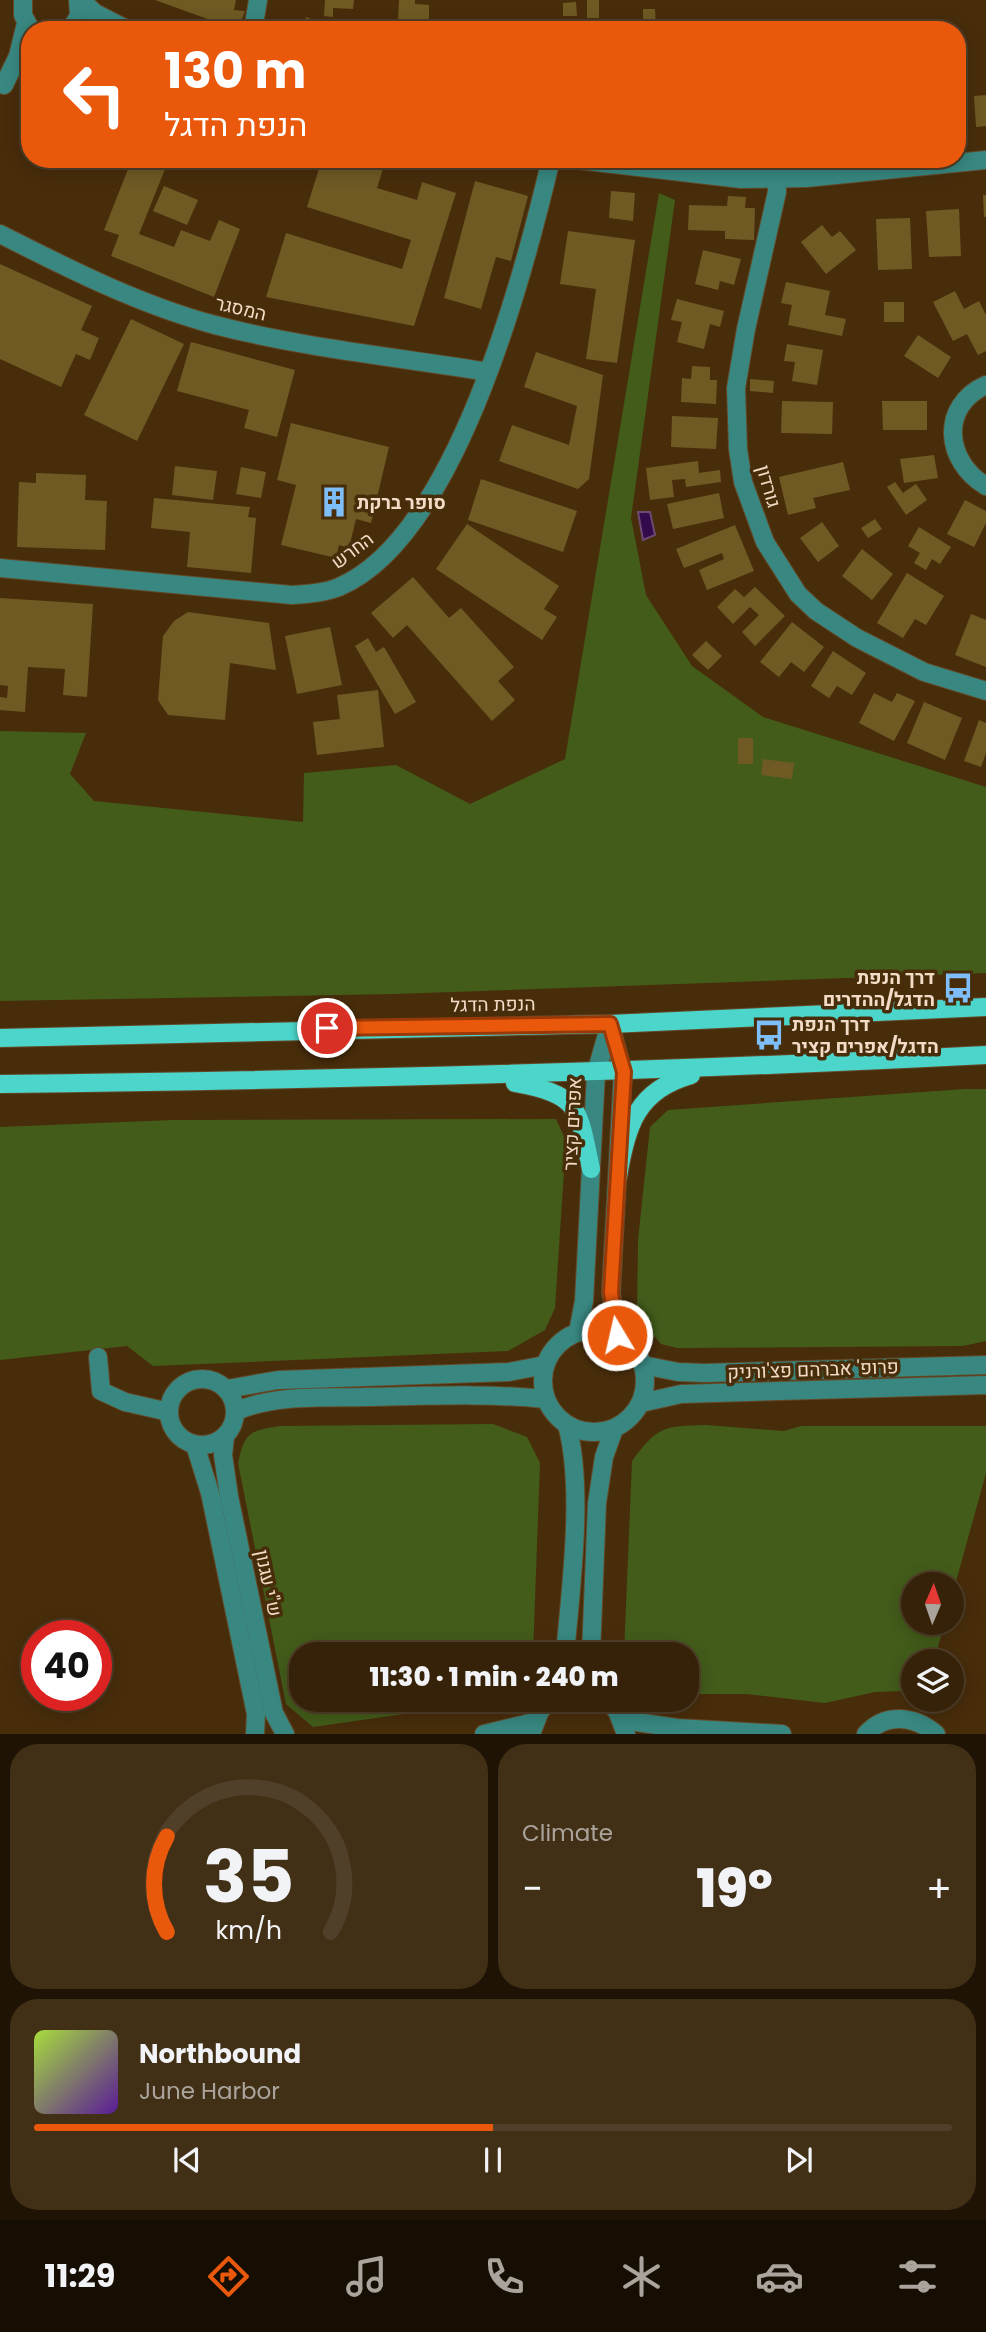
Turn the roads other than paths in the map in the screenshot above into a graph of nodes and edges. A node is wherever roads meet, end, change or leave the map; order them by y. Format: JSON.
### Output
{"nodes":[{"id":1,"x":9,"y":0,"type":"edge"},
{"id":2,"x":79,"y":0,"type":"edge"},
{"id":3,"x":258,"y":0,"type":"edge"},
{"id":4,"x":26,"y":17,"type":"edge"},
{"id":5,"x":76,"y":21,"type":"edge"},
{"id":6,"x":111,"y":21,"type":"edge"},
{"id":7,"x":254,"y":21,"type":"edge"},
{"id":8,"x":21,"y":41,"type":"edge"},
{"id":9,"x":21,"y":64,"type":"edge"},
{"id":10,"x":2,"y":88,"type":"edge"},
{"id":11,"x":986,"y":160,"type":"edge"},
{"id":12,"x":966,"y":162,"type":"edge"},
{"id":13,"x":549,"y":168,"type":"edge"},
{"id":14,"x":652,"y":168,"type":"edge"},
{"id":15,"x":895,"y":168,"type":"edge"},
{"id":16,"x":776,"y":174,"type":"junction"},
{"id":17,"x":0,"y":234,"type":"edge"},
{"id":18,"x":488,"y":372,"type":"junction"},
{"id":19,"x":986,"y":385,"type":"edge"},
{"id":20,"x":986,"y":486,"type":"edge"},
{"id":21,"x":0,"y":568,"type":"edge"},
{"id":22,"x":986,"y":691,"type":"edge"},
{"id":23,"x":986,"y":1007,"type":"edge"},
{"id":24,"x":610,"y":1024,"type":"junction"},
{"id":25,"x":0,"y":1038,"type":"edge"},
{"id":26,"x":986,"y":1055,"type":"edge"},
{"id":27,"x":726,"y":1069,"type":"junction"},
{"id":28,"x":624,"y":1072,"type":"junction"},
{"id":29,"x":596,"y":1073,"type":"junction"},
{"id":30,"x":481,"y":1076,"type":"junction"},
{"id":31,"x":0,"y":1084,"type":"edge"},
{"id":32,"x":591,"y":1169,"type":"junction"},
{"id":33,"x":618,"y":1177,"type":"junction"},
{"id":34,"x":578,"y":1332,"type":"junction"},
{"id":35,"x":617,"y":1335,"type":"junction"},
{"id":36,"x":98,"y":1357,"type":"dead end"},
{"id":37,"x":545,"y":1365,"type":"junction"},
{"id":38,"x":643,"y":1365,"type":"junction"},
{"id":39,"x":986,"y":1365,"type":"edge"},
{"id":40,"x":986,"y":1385,"type":"edge"},
{"id":41,"x":227,"y":1390,"type":"junction"},
{"id":42,"x":545,"y":1399,"type":"junction"},
{"id":43,"x":641,"y":1402,"type":"junction"},
{"id":44,"x":236,"y":1411,"type":"junction"},
{"id":45,"x":169,"y":1412,"type":"junction"},
{"id":46,"x":567,"y":1425,"type":"junction"},
{"id":47,"x":614,"y":1429,"type":"junction"},
{"id":48,"x":225,"y":1437,"type":"junction"},
{"id":49,"x":195,"y":1445,"type":"junction"},
{"id":50,"x":566,"y":1642,"type":"edge"},
{"id":51,"x":591,"y":1642,"type":"edge"},
{"id":52,"x":543,"y":1712,"type":"edge"},
{"id":53,"x":614,"y":1712,"type":"edge"},
{"id":54,"x":625,"y":1727,"type":"edge"},
{"id":55,"x":532,"y":1728,"type":"edge"},
{"id":56,"x":255,"y":1734,"type":"edge"},
{"id":57,"x":285,"y":1734,"type":"edge"},
{"id":58,"x":484,"y":1734,"type":"edge"},
{"id":59,"x":782,"y":1734,"type":"edge"},
{"id":60,"x":866,"y":1734,"type":"edge"},
{"id":61,"x":936,"y":1734,"type":"edge"}],
"edges":[{"from":1,"to":4,"type":"street"},
{"from":2,"to":5,"type":"street"},
{"from":2,"to":6,"type":"street"},
{"from":3,"to":7,"type":"street"},
{"from":8,"to":10,"type":"street"},
{"from":9,"to":10,"type":"street"},
{"from":11,"to":12,"type":"street"},
{"from":13,"to":18,"type":"street","name":"החרש"},
{"from":14,"to":16,"type":"street"},
{"from":15,"to":16,"type":"street"},
{"from":16,"to":22,"type":"street","name":"גורדון"},
{"from":17,"to":18,"type":"street","name":"המסגר"},
{"from":18,"to":21,"type":"street","name":"החרש"},
{"from":19,"to":20,"type":"street"},
{"from":23,"to":24,"type":"main road","name":"הנפת הדגל"},
{"from":24,"to":25,"type":"main road","name":"הנפת הדגל"},
{"from":24,"to":28,"type":"street"},
{"from":24,"to":29,"type":"street","name":"אפרים קציר"},
{"from":26,"to":27,"type":"main road"},
{"from":27,"to":28,"type":"main road"},
{"from":27,"to":33,"type":"main road"},
{"from":28,"to":29,"type":"main road"},
{"from":28,"to":33,"type":"street"},
{"from":29,"to":30,"type":"main road"},
{"from":29,"to":32,"type":"street","name":"אפרים קציר"},
{"from":30,"to":31,"type":"main road"},
{"from":30,"to":32,"type":"main road"},
{"from":32,"to":34,"type":"street","name":"אפרים קציר"},
{"from":33,"to":35,"type":"street"},
{"from":34,"to":35,"type":"street"},
{"from":34,"to":37,"type":"street"},
{"from":35,"to":38,"type":"street"},
{"from":36,"to":45,"type":"street"},
{"from":37,"to":41,"type":"street"},
{"from":37,"to":42,"type":"street"},
{"from":38,"to":39,"type":"street","name":"פרופ' אברהם פצ'ורניק"},
{"from":38,"to":43,"type":"street"},
{"from":40,"to":43,"type":"street","name":"פרופ' אברהם פצ'ורניק"},
{"from":41,"to":44,"type":"street"},
{"from":41,"to":45,"type":"street"},
{"from":42,"to":44,"type":"street"},
{"from":42,"to":46,"type":"street"},
{"from":43,"to":47,"type":"street"},
{"from":44,"to":48,"type":"street"},
{"from":45,"to":49,"type":"street"},
{"from":46,"to":47,"type":"street"},
{"from":46,"to":50,"type":"street"},
{"from":47,"to":51,"type":"street"},
{"from":48,"to":49,"type":"street"},
{"from":48,"to":57,"type":"street","name":"ש\"י עגנון"},
{"from":49,"to":56,"type":"street","name":"ש\"י עגנון"},
{"from":52,"to":55,"type":"street"},
{"from":53,"to":54,"type":"street"},
{"from":54,"to":59,"type":"street"},
{"from":55,"to":58,"type":"street"},
{"from":60,"to":61,"type":"street"}]}
